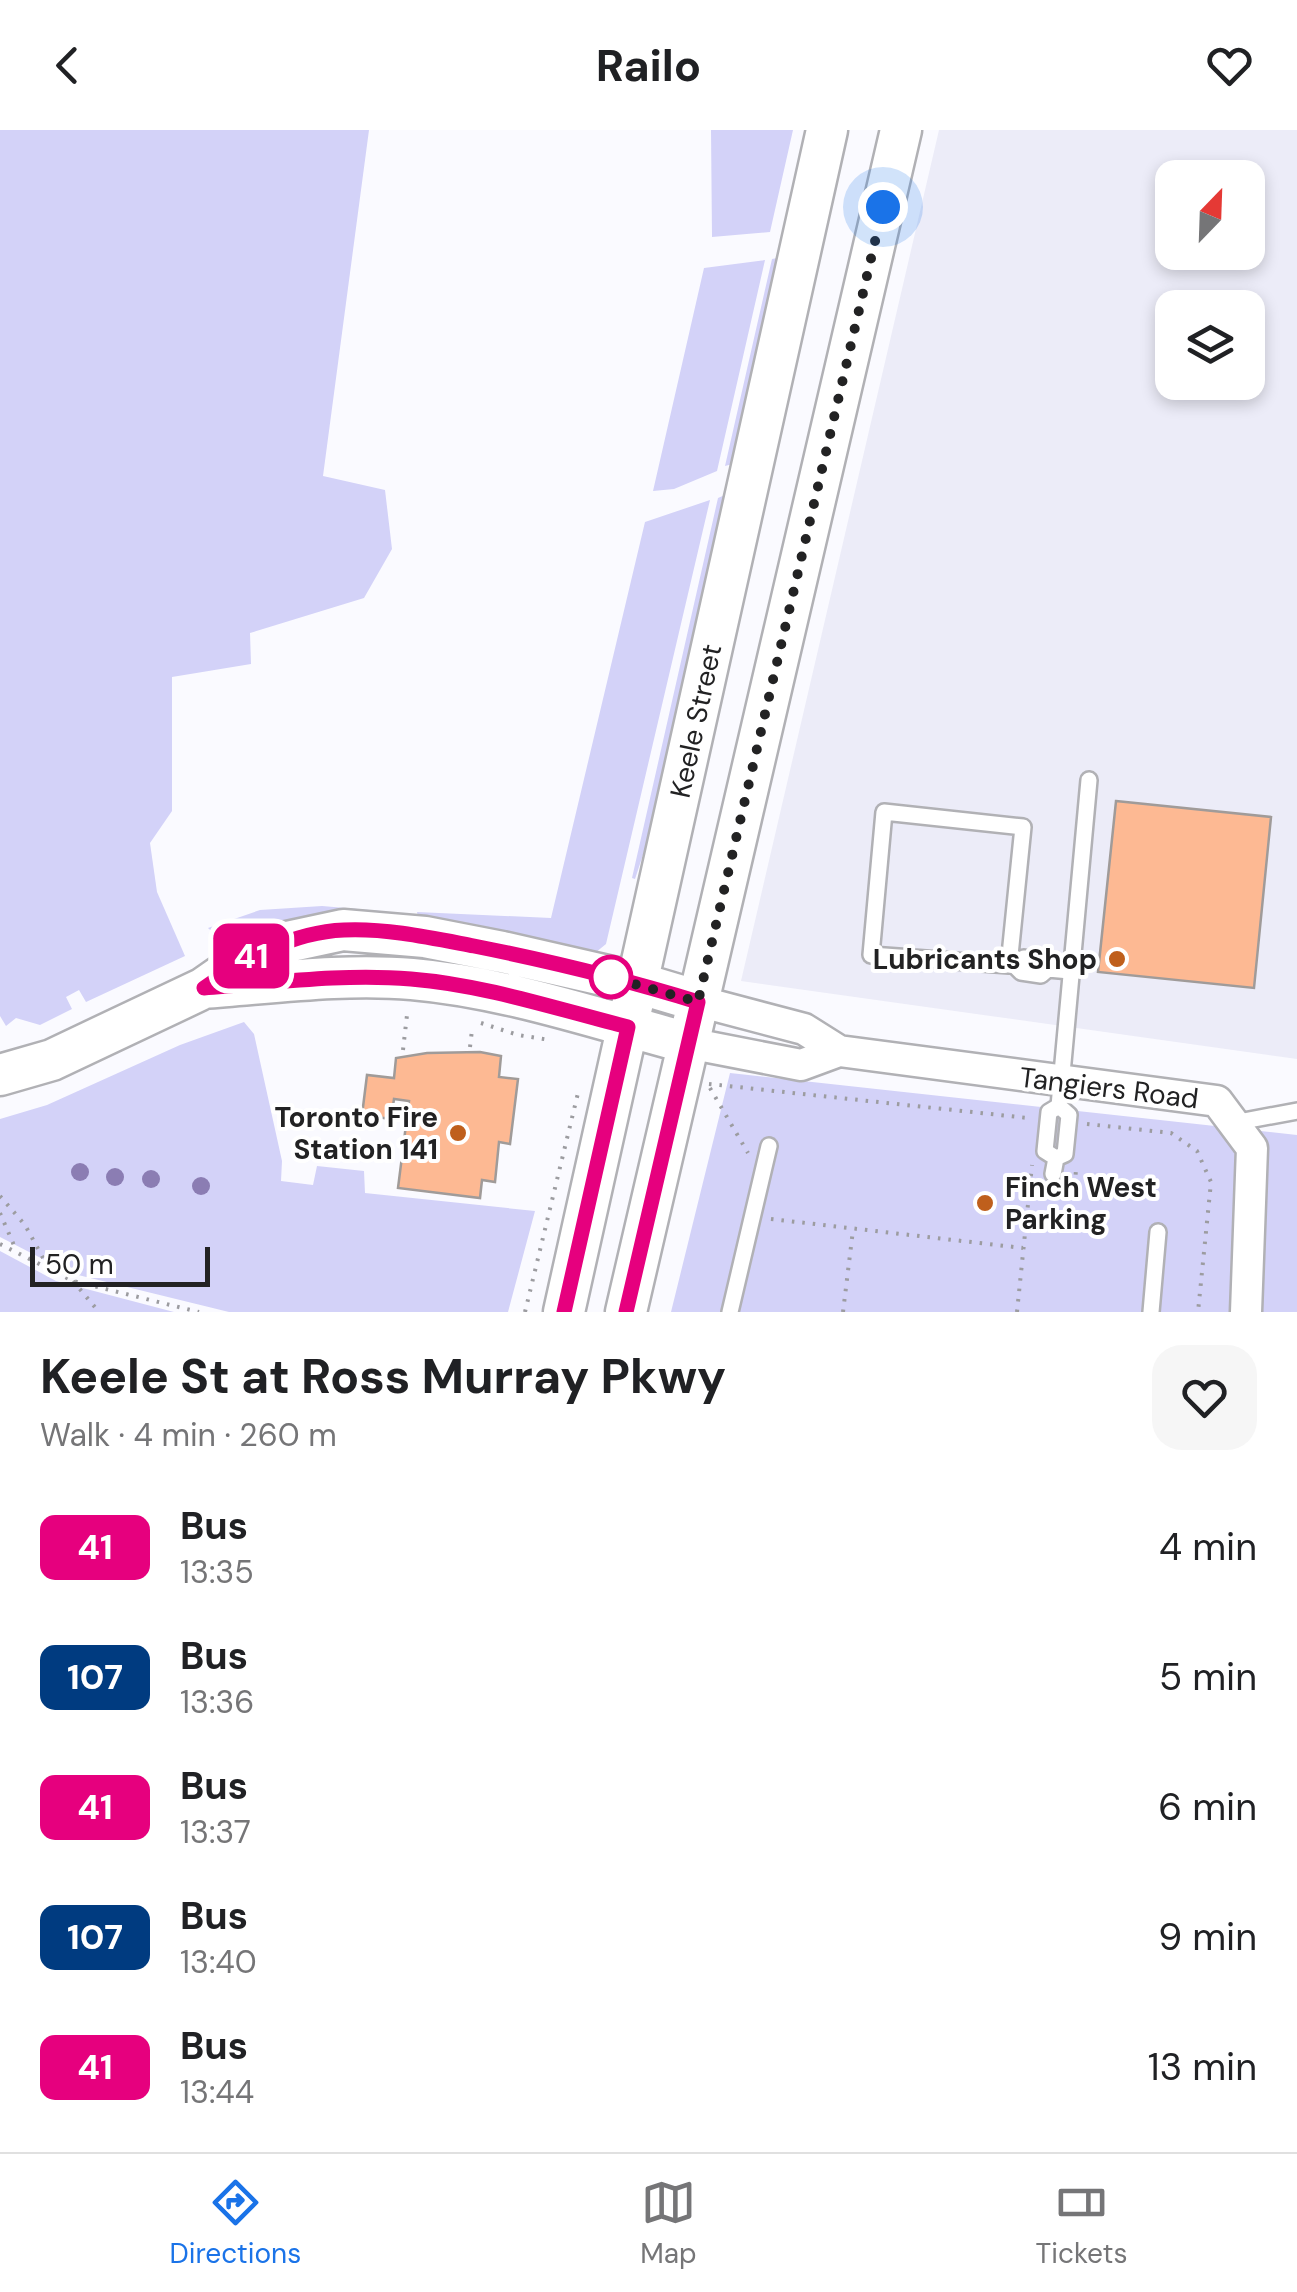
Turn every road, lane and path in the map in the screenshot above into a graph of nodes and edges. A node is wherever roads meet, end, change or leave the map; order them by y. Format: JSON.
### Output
{"nodes":[{"id":1,"x":827,"y":130,"type":"edge"},
{"id":2,"x":901,"y":130,"type":"edge"},
{"id":3,"x":1089,"y":780,"type":"dead end"},
{"id":4,"x":1012,"y":965,"type":"junction"},
{"id":5,"x":1070,"y":971,"type":"junction"},
{"id":6,"x":638,"y":983,"type":"junction"},
{"id":7,"x":204,"y":988,"type":"junction"},
{"id":8,"x":698,"y":1002,"type":"junction"},
{"id":9,"x":406,"y":1015,"type":"dead end"},
{"id":10,"x":474,"y":1020,"type":"dead end"},
{"id":11,"x":628,"y":1027,"type":"junction"},
{"id":12,"x":472,"y":1030,"type":"dead end"},
{"id":13,"x":557,"y":1041,"type":"dead end"},
{"id":14,"x":688,"y":1043,"type":"junction"},
{"id":15,"x":470,"y":1046,"type":"dead end"},
{"id":16,"x":403,"y":1050,"type":"dead end"},
{"id":17,"x":839,"y":1051,"type":"junction"},
{"id":18,"x":0,"y":1075,"type":"edge"},
{"id":19,"x":579,"y":1088,"type":"dead end"},
{"id":20,"x":1059,"y":1094,"type":"junction"},
{"id":21,"x":1031,"y":1111,"type":"dead end"},
{"id":22,"x":1297,"y":1111,"type":"edge"},
{"id":23,"x":1233,"y":1122,"type":"junction"},
{"id":24,"x":1080,"y":1124,"type":"dead end"},
{"id":25,"x":768,"y":1153,"type":"joint"},
{"id":26,"x":1032,"y":1154,"type":"dead end"},
{"id":27,"x":1054,"y":1166,"type":"dead end"},
{"id":28,"x":0,"y":1196,"type":"edge"},
{"id":29,"x":772,"y":1207,"type":"dead end"},
{"id":30,"x":0,"y":1213,"type":"edge"},
{"id":31,"x":853,"y":1230,"type":"junction"},
{"id":32,"x":1158,"y":1232,"type":"dead end"},
{"id":33,"x":0,"y":1244,"type":"edge"},
{"id":34,"x":1024,"y":1248,"type":"junction"},
{"id":35,"x":16,"y":1250,"type":"junction"},
{"id":36,"x":48,"y":1267,"type":"junction"},
{"id":37,"x":74,"y":1280,"type":"junction"},
{"id":38,"x":98,"y":1312,"type":"edge"},
{"id":39,"x":199,"y":1312,"type":"edge"},
{"id":40,"x":525,"y":1312,"type":"edge"},
{"id":41,"x":564,"y":1312,"type":"edge"},
{"id":42,"x":626,"y":1312,"type":"edge"},
{"id":43,"x":730,"y":1312,"type":"edge"},
{"id":44,"x":843,"y":1312,"type":"edge"},
{"id":45,"x":1017,"y":1312,"type":"edge"},
{"id":46,"x":1151,"y":1312,"type":"edge"},
{"id":47,"x":1198,"y":1312,"type":"edge"},
{"id":48,"x":1246,"y":1312,"type":"edge"}],
"edges":[{"from":1,"to":6,"type":"main road","name":"Keele Street"},
{"from":2,"to":8,"type":"main road"},
{"from":3,"to":5,"type":"lane"},
{"from":4,"to":4,"type":"lane"},
{"from":4,"to":5,"type":"lane"},
{"from":5,"to":20,"type":"lane"},
{"from":6,"to":7,"type":"main road"},
{"from":6,"to":8,"type":"main road"},
{"from":6,"to":11,"type":"main road","name":"Keele Street"},
{"from":7,"to":11,"type":"main road"},
{"from":7,"to":18,"type":"main road"},
{"from":8,"to":14,"type":"main road"},
{"from":8,"to":17,"type":"street","name":"Tangiers Road"},
{"from":9,"to":16,"type":"path"},
{"from":10,"to":13,"type":"path"},
{"from":11,"to":14,"type":"main road"},
{"from":11,"to":41,"type":"main road","name":"Keele Street"},
{"from":12,"to":15,"type":"path"},
{"from":14,"to":17,"type":"street","name":"Tangiers Road"},
{"from":14,"to":42,"type":"main road"},
{"from":17,"to":20,"type":"street","name":"Tangiers Road"},
{"from":19,"to":40,"type":"path"},
{"from":20,"to":23,"type":"street","name":"Tangiers Road"},
{"from":20,"to":27,"type":"lane"},
{"from":21,"to":25,"type":"path"},
{"from":22,"to":23,"type":"lane"},
{"from":23,"to":48,"type":"street","name":"Tangiers Road"},
{"from":24,"to":47,"type":"path"},
{"from":25,"to":43,"type":"lane"},
{"from":26,"to":34,"type":"path"},
{"from":28,"to":36,"type":"path"},
{"from":29,"to":31,"type":"path"},
{"from":30,"to":35,"type":"path"},
{"from":31,"to":34,"type":"path"},
{"from":31,"to":44,"type":"path"},
{"from":32,"to":46,"type":"lane"},
{"from":33,"to":35,"type":"path"},
{"from":34,"to":45,"type":"path"},
{"from":35,"to":36,"type":"path"},
{"from":36,"to":37,"type":"path"},
{"from":37,"to":38,"type":"path"},
{"from":37,"to":39,"type":"path"}]}
